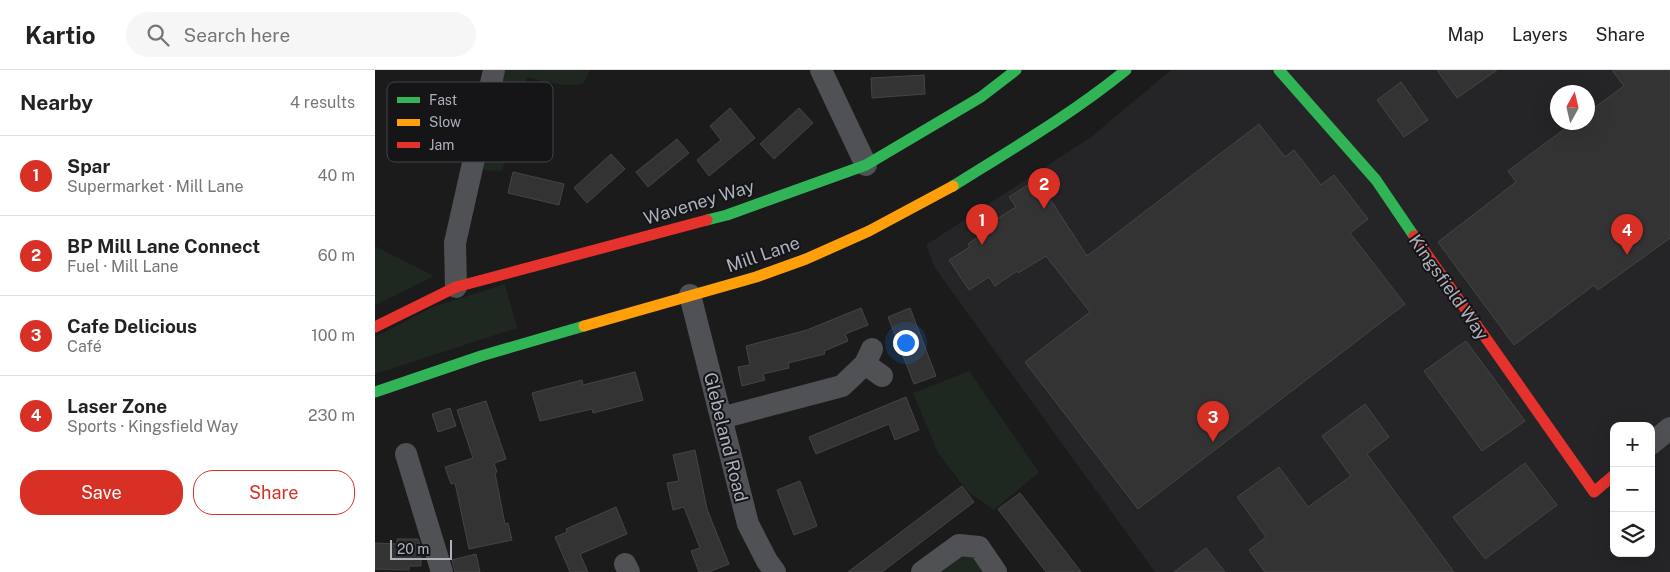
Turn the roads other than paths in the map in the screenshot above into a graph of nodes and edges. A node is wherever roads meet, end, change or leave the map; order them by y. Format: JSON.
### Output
{"nodes":[{"id":1,"x":821,"y":70,"type":"edge"},
{"id":2,"x":1016,"y":70,"type":"edge"},
{"id":3,"x":1126,"y":70,"type":"edge"},
{"id":4,"x":1279,"y":70,"type":"edge"},
{"id":5,"x":473,"y":162,"type":"edge"},
{"id":6,"x":866,"y":165,"type":"junction"},
{"id":7,"x":457,"y":288,"type":"junction"},
{"id":8,"x":690,"y":295,"type":"junction"},
{"id":9,"x":375,"y":327,"type":"edge"},
{"id":10,"x":873,"y":363,"type":"dead end"},
{"id":11,"x":375,"y":392,"type":"edge"},
{"id":12,"x":721,"y":418,"type":"junction"},
{"id":13,"x":1670,"y":428,"type":"edge"},
{"id":14,"x":1655,"y":441,"type":"edge"},
{"id":15,"x":405,"y":454,"type":"dead end"},
{"id":16,"x":1610,"y":478,"type":"edge"},
{"id":17,"x":442,"y":572,"type":"edge"},
{"id":18,"x":775,"y":572,"type":"edge"},
{"id":19,"x":922,"y":572,"type":"edge"},
{"id":20,"x":996,"y":572,"type":"edge"}],
"edges":[{"from":1,"to":6,"type":"street"},
{"from":2,"to":6,"type":"street","name":"Waveney Way"},
{"from":3,"to":8,"type":"street","name":"Mill Lane"},
{"from":4,"to":16,"type":"street","name":"Kingsfield Way"},
{"from":5,"to":7,"type":"street"},
{"from":6,"to":7,"type":"street","name":"Waveney Way"},
{"from":7,"to":9,"type":"street","name":"Waveney Way"},
{"from":8,"to":11,"type":"street","name":"Mill Lane"},
{"from":8,"to":12,"type":"street","name":"Glebeland Road"},
{"from":10,"to":12,"type":"street"},
{"from":12,"to":18,"type":"street","name":"Glebeland Road"},
{"from":13,"to":14,"type":"street"},
{"from":15,"to":17,"type":"street"},
{"from":19,"to":20,"type":"street"}]}
